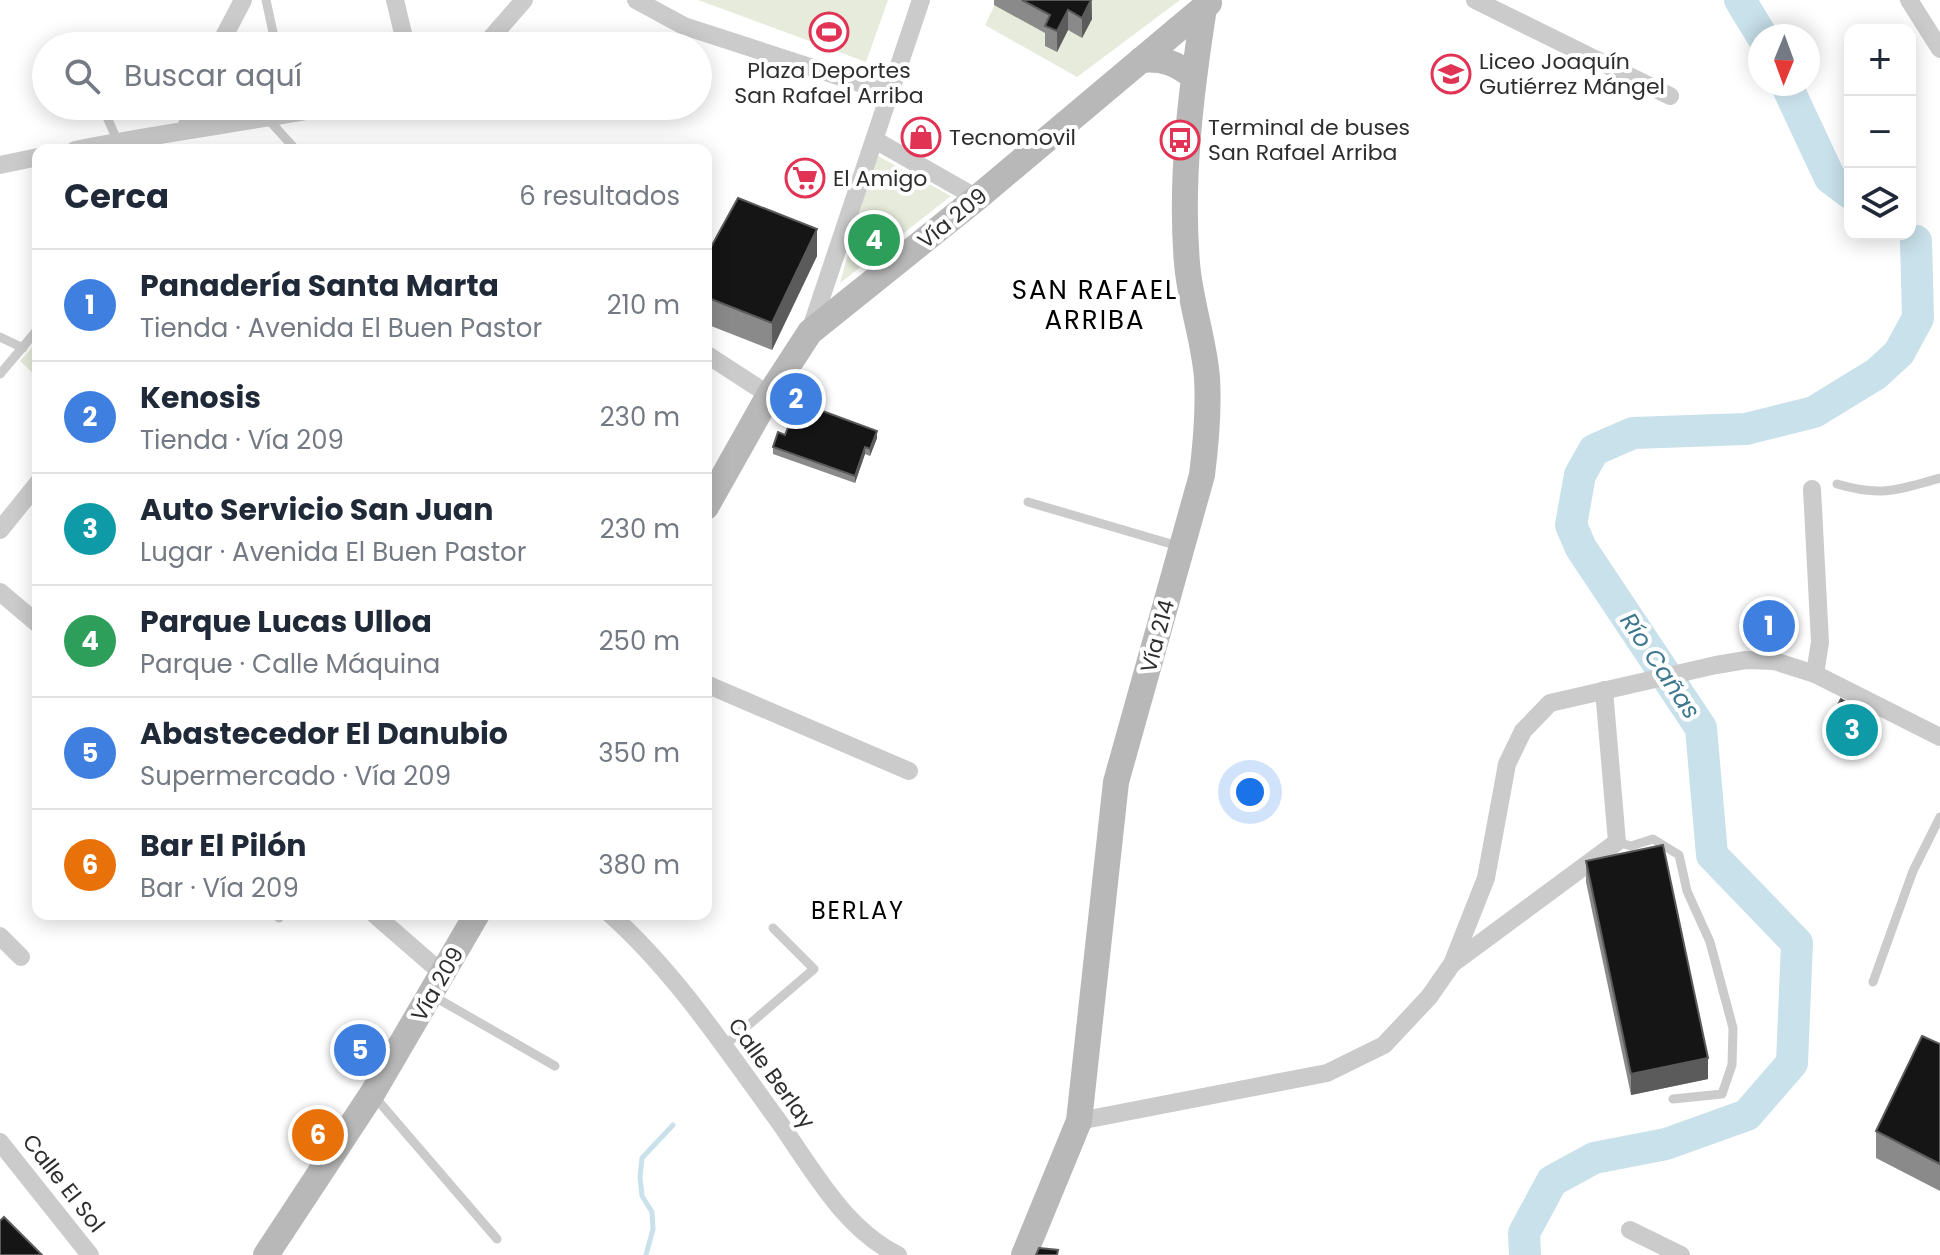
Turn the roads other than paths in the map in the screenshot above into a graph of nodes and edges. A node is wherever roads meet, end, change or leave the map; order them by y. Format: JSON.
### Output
{"nodes":[{"id":1,"x":243,"y":0,"type":"edge"},
{"id":2,"x":266,"y":0,"type":"edge"},
{"id":3,"x":395,"y":0,"type":"edge"},
{"id":4,"x":524,"y":0,"type":"edge"},
{"id":5,"x":636,"y":0,"type":"edge"},
{"id":6,"x":921,"y":0,"type":"edge"},
{"id":7,"x":1475,"y":0,"type":"edge"},
{"id":8,"x":1909,"y":0,"type":"edge"},
{"id":9,"x":1208,"y":4,"type":"edge"},
{"id":10,"x":226,"y":32,"type":"edge"},
{"id":11,"x":273,"y":32,"type":"edge"},
{"id":12,"x":403,"y":32,"type":"edge"},
{"id":13,"x":496,"y":32,"type":"edge"},
{"id":14,"x":702,"y":32,"type":"edge"},
{"id":15,"x":712,"y":35,"type":"edge"},
{"id":16,"x":1940,"y":49,"type":"edge"},
{"id":17,"x":1141,"y":60,"type":"junction"},
{"id":18,"x":1193,"y":77,"type":"junction"},
{"id":19,"x":890,"y":93,"type":"junction"},
{"id":20,"x":1670,"y":96,"type":"dead end"},
{"id":21,"x":108,"y":120,"type":"edge"},
{"id":22,"x":188,"y":120,"type":"edge"},
{"id":23,"x":260,"y":120,"type":"edge"},
{"id":24,"x":269,"y":120,"type":"edge"},
{"id":25,"x":186,"y":129,"type":"junction"},
{"id":26,"x":875,"y":140,"type":"junction"},
{"id":27,"x":118,"y":142,"type":"junction"},
{"id":28,"x":107,"y":144,"type":"edge"},
{"id":29,"x":291,"y":144,"type":"edge"},
{"id":30,"x":32,"y":158,"type":"edge"},
{"id":31,"x":0,"y":165,"type":"edge"},
{"id":32,"x":977,"y":198,"type":"junction"},
{"id":33,"x":810,"y":332,"type":"junction"},
{"id":34,"x":0,"y":337,"type":"edge"},
{"id":35,"x":32,"y":337,"type":"edge"},
{"id":36,"x":23,"y":348,"type":"junction"},
{"id":37,"x":712,"y":358,"type":"edge"},
{"id":38,"x":0,"y":374,"type":"edge"},
{"id":39,"x":769,"y":395,"type":"junction"},
{"id":40,"x":1940,"y":478,"type":"edge"},
{"id":41,"x":1837,"y":484,"type":"dead end"},
{"id":42,"x":1812,"y":489,"type":"dead end"},
{"id":43,"x":32,"y":490,"type":"edge"},
{"id":44,"x":712,"y":496,"type":"edge"},
{"id":45,"x":1028,"y":502,"type":"dead end"},
{"id":46,"x":0,"y":530,"type":"edge"},
{"id":47,"x":1182,"y":547,"type":"junction"},
{"id":48,"x":0,"y":592,"type":"edge"},
{"id":49,"x":32,"y":619,"type":"edge"},
{"id":50,"x":1815,"y":674,"type":"junction"},
{"id":51,"x":712,"y":687,"type":"edge"},
{"id":52,"x":1604,"y":690,"type":"junction"},
{"id":53,"x":1940,"y":737,"type":"edge"},
{"id":54,"x":909,"y":771,"type":"dead end"},
{"id":55,"x":1940,"y":817,"type":"edge"},
{"id":56,"x":1617,"y":842,"type":"junction"},
{"id":57,"x":379,"y":920,"type":"edge"},
{"id":58,"x":474,"y":920,"type":"edge"},
{"id":59,"x":616,"y":920,"type":"edge"},
{"id":60,"x":773,"y":928,"type":"dead end"},
{"id":61,"x":0,"y":936,"type":"edge"},
{"id":62,"x":21,"y":957,"type":"dead end"},
{"id":63,"x":1452,"y":964,"type":"junction"},
{"id":64,"x":1873,"y":982,"type":"dead end"},
{"id":65,"x":437,"y":985,"type":"junction"},
{"id":66,"x":724,"y":1046,"type":"junction"},
{"id":67,"x":555,"y":1066,"type":"dead end"},
{"id":68,"x":372,"y":1094,"type":"junction"},
{"id":69,"x":1673,"y":1099,"type":"dead end"},
{"id":70,"x":1079,"y":1121,"type":"junction"},
{"id":71,"x":0,"y":1142,"type":"edge"},
{"id":72,"x":1630,"y":1230,"type":"dead end"},
{"id":73,"x":497,"y":1239,"type":"dead end"},
{"id":74,"x":875,"y":1250,"type":"edge"},
{"id":75,"x":90,"y":1255,"type":"edge"},
{"id":76,"x":266,"y":1255,"type":"edge"},
{"id":77,"x":898,"y":1255,"type":"edge"},
{"id":78,"x":1024,"y":1255,"type":"edge"},
{"id":79,"x":1681,"y":1255,"type":"edge"}],
"edges":[{"from":1,"to":10,"type":"street"},
{"from":2,"to":11,"type":"lane"},
{"from":3,"to":12,"type":"street"},
{"from":4,"to":13,"type":"street"},
{"from":5,"to":14,"type":"street"},
{"from":6,"to":19,"type":"street"},
{"from":7,"to":20,"type":"street"},
{"from":8,"to":16,"type":"street"},
{"from":9,"to":17,"type":"main road","name":"Vía 209"},
{"from":9,"to":18,"type":"main road","name":"Vía 214"},
{"from":15,"to":19,"type":"street"},
{"from":17,"to":18,"type":"main road"},
{"from":17,"to":32,"type":"main road","name":"Vía 209"},
{"from":18,"to":47,"type":"main road","name":"Vía 214"},
{"from":19,"to":26,"type":"street"},
{"from":21,"to":27,"type":"lane"},
{"from":22,"to":25,"type":"street"},
{"from":23,"to":25,"type":"street"},
{"from":24,"to":29,"type":"lane"},
{"from":25,"to":27,"type":"street"},
{"from":26,"to":32,"type":"street"},
{"from":26,"to":33,"type":"street"},
{"from":27,"to":28,"type":"street"},
{"from":30,"to":31,"type":"street"},
{"from":32,"to":33,"type":"main road","name":"Vía 209"},
{"from":33,"to":39,"type":"main road","name":"Vía 209"},
{"from":34,"to":36,"type":"lane"},
{"from":35,"to":36,"type":"lane"},
{"from":36,"to":38,"type":"lane"},
{"from":37,"to":39,"type":"street"},
{"from":39,"to":44,"type":"main road","name":"Vía 209"},
{"from":40,"to":41,"type":"lane"},
{"from":42,"to":50,"type":"street"},
{"from":43,"to":46,"type":"street"},
{"from":45,"to":47,"type":"lane"},
{"from":47,"to":70,"type":"main road","name":"Vía 214"},
{"from":48,"to":49,"type":"street"},
{"from":50,"to":52,"type":"street"},
{"from":50,"to":53,"type":"street"},
{"from":51,"to":54,"type":"street"},
{"from":52,"to":56,"type":"street"},
{"from":52,"to":63,"type":"street"},
{"from":55,"to":64,"type":"lane"},
{"from":56,"to":63,"type":"street"},
{"from":56,"to":69,"type":"lane"},
{"from":57,"to":65,"type":"street"},
{"from":58,"to":65,"type":"main road","name":"Vía 209"},
{"from":59,"to":66,"type":"street","name":"Calle Berlay"},
{"from":60,"to":66,"type":"lane"},
{"from":61,"to":62,"type":"street"},
{"from":63,"to":70,"type":"street"},
{"from":65,"to":67,"type":"lane"},
{"from":65,"to":68,"type":"main road","name":"Vía 209"},
{"from":66,"to":74,"type":"street","name":"Calle Berlay"},
{"from":68,"to":73,"type":"lane"},
{"from":68,"to":76,"type":"main road","name":"Vía 209"},
{"from":70,"to":78,"type":"main road","name":"Vía 214"},
{"from":71,"to":75,"type":"street","name":"Calle El Sol"},
{"from":72,"to":79,"type":"street"},
{"from":74,"to":77,"type":"street","name":"Calle Berlay"}]}
